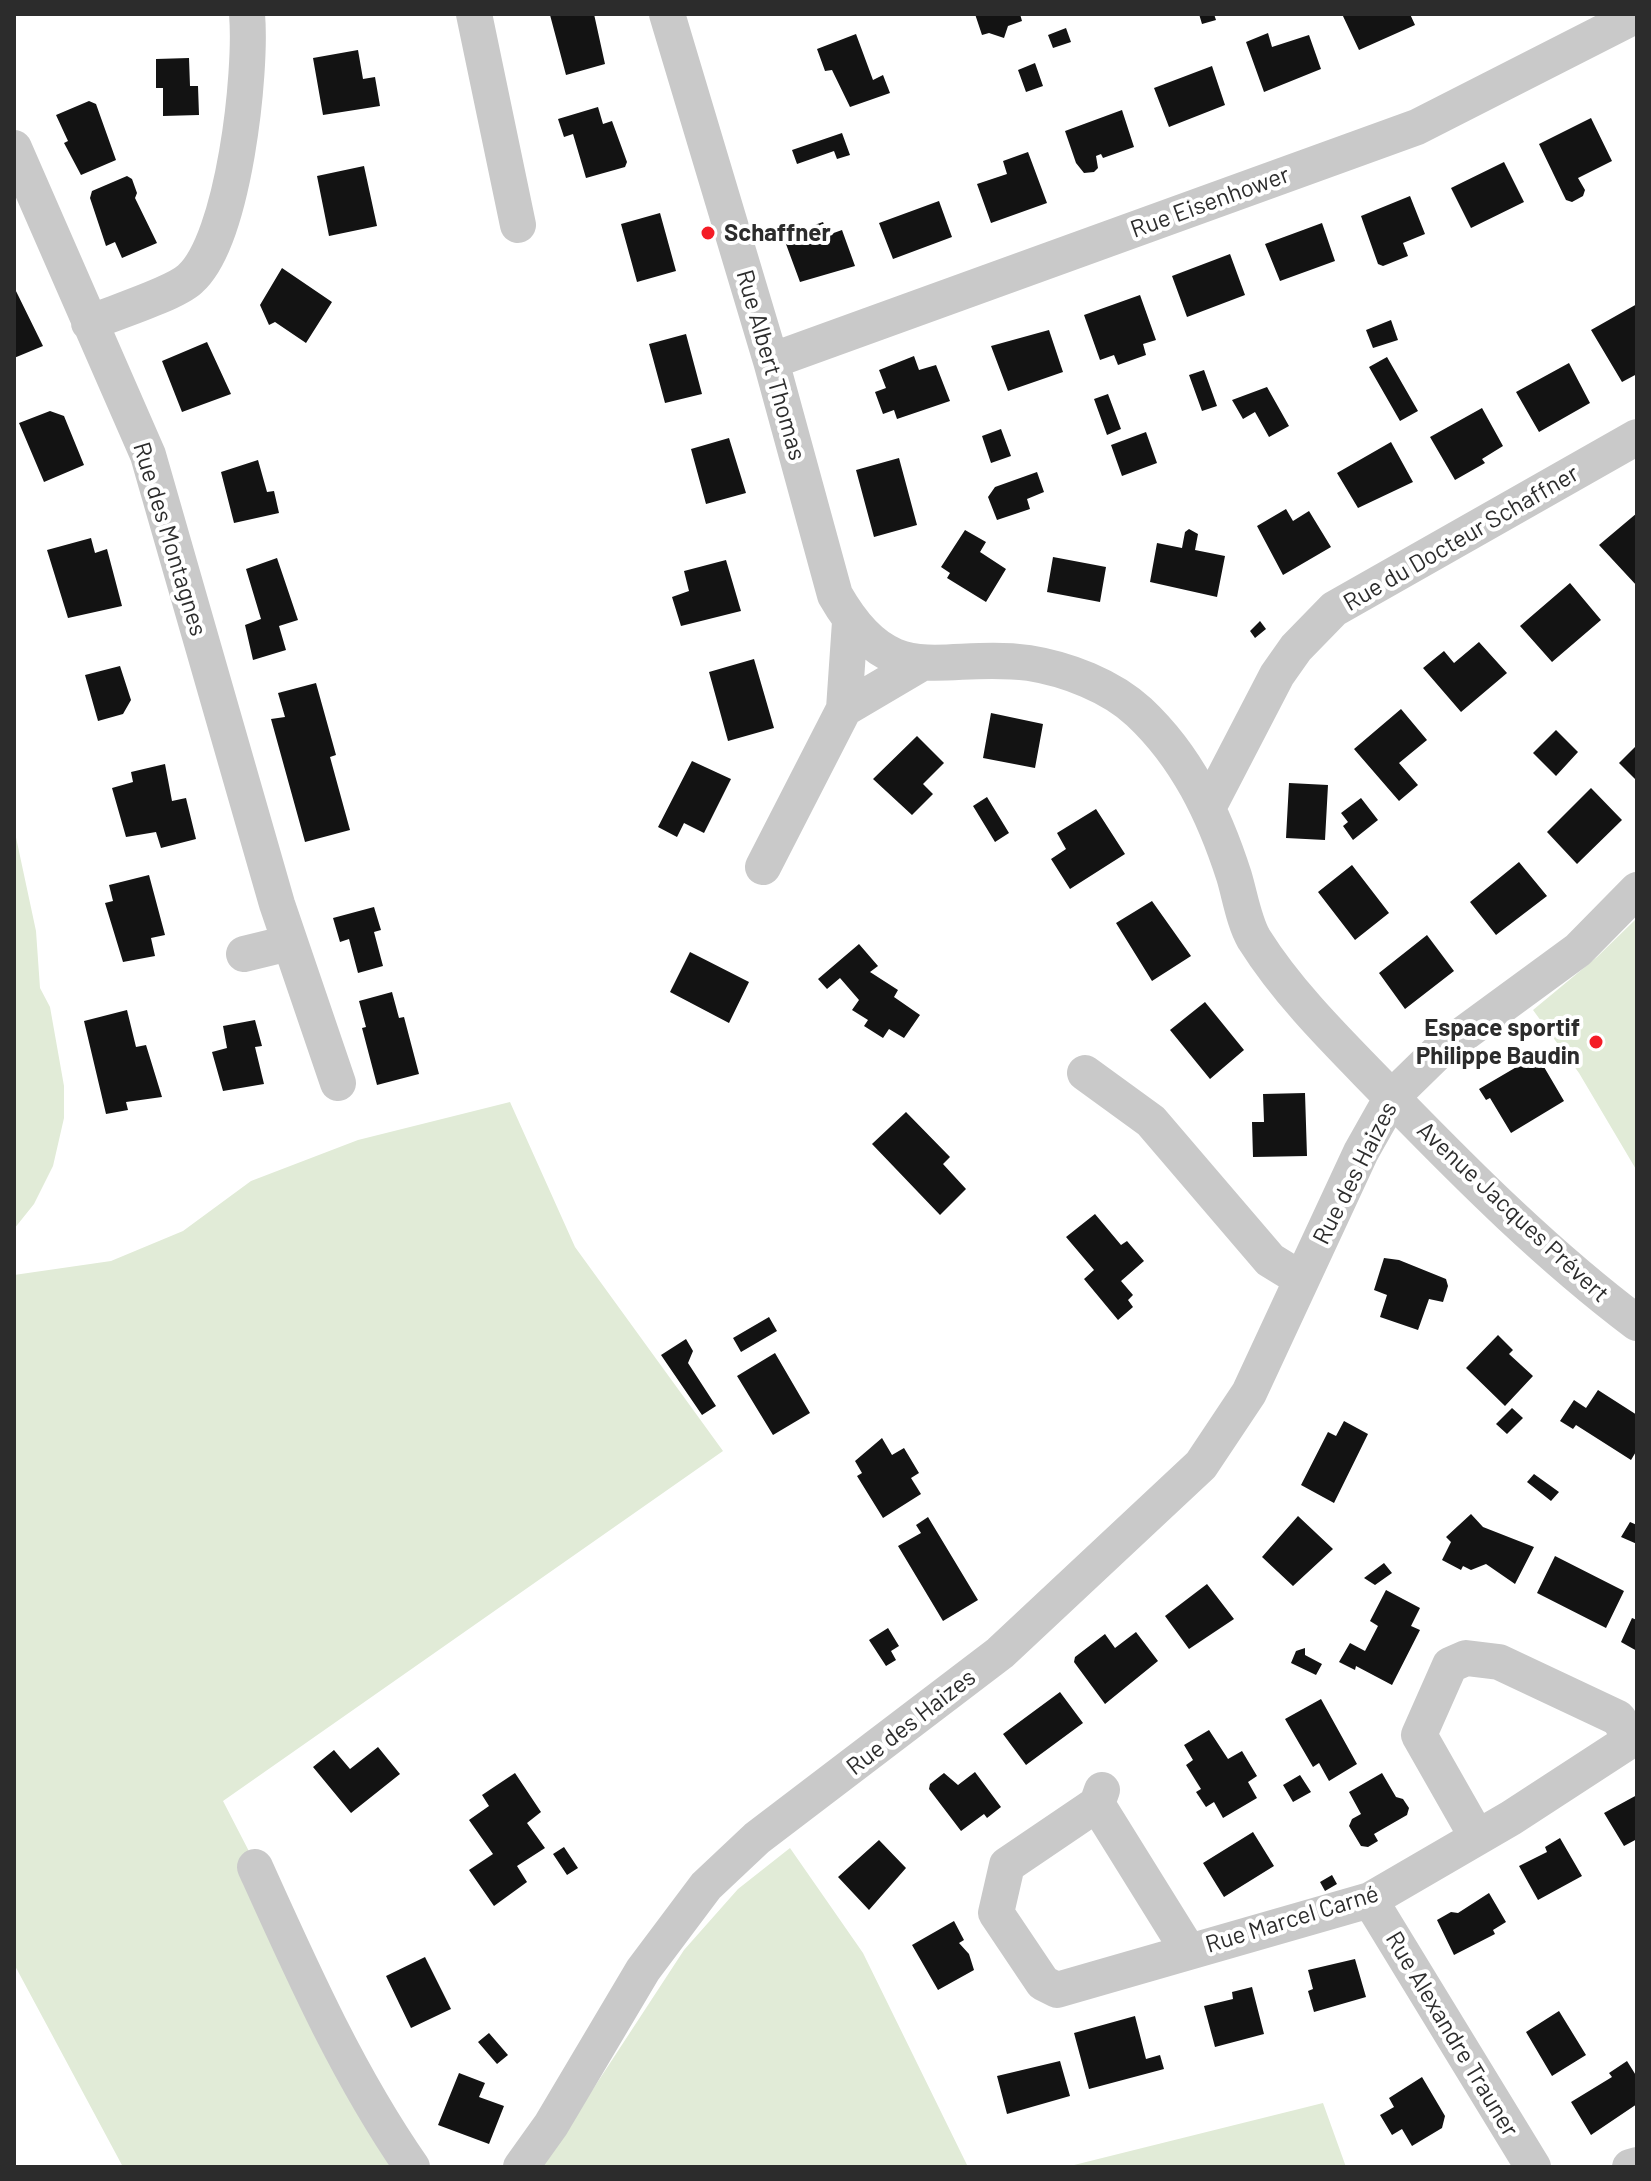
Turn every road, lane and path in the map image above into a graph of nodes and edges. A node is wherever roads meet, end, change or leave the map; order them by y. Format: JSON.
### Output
{"nodes":[{"id":1,"x":247,"y":14,"type":"edge"},
{"id":2,"x":474,"y":14,"type":"edge"},
{"id":3,"x":667,"y":14,"type":"edge"},
{"id":4,"x":1637,"y":15,"type":"edge"},
{"id":5,"x":14,"y":148,"type":"edge"},
{"id":6,"x":518,"y":225,"type":"dead end"},
{"id":7,"x":89,"y":323,"type":"junction"},
{"id":8,"x":771,"y":361,"type":"junction"},
{"id":9,"x":1637,"y":437,"type":"edge"},
{"id":10,"x":850,"y":622,"type":"junction"},
{"id":11,"x":922,"y":663,"type":"junction"},
{"id":12,"x":844,"y":709,"type":"junction"},
{"id":13,"x":1209,"y":806,"type":"junction"},
{"id":14,"x":763,"y":867,"type":"dead end"},
{"id":15,"x":1637,"y":890,"type":"edge"},
{"id":16,"x":289,"y":943,"type":"junction"},
{"id":17,"x":244,"y":954,"type":"dead end"},
{"id":18,"x":1085,"y":1073,"type":"dead end"},
{"id":19,"x":338,"y":1083,"type":"dead end"},
{"id":20,"x":1392,"y":1097,"type":"junction"},
{"id":21,"x":1301,"y":1279,"type":"junction"},
{"id":22,"x":1637,"y":1323,"type":"edge"},
{"id":23,"x":1635,"y":1737,"type":"edge"},
{"id":24,"x":1477,"y":1837,"type":"junction"},
{"id":25,"x":255,"y":1867,"type":"dead end"},
{"id":26,"x":1370,"y":1900,"type":"junction"},
{"id":27,"x":1189,"y":1952,"type":"junction"},
{"id":28,"x":1637,"y":2165,"type":"edge"},
{"id":29,"x":412,"y":2167,"type":"edge"},
{"id":30,"x":521,"y":2167,"type":"edge"},
{"id":31,"x":1533,"y":2167,"type":"edge"},
{"id":32,"x":1630,"y":2167,"type":"edge"}],
"edges":[{"from":1,"to":7,"type":"street"},
{"from":2,"to":6,"type":"street"},
{"from":3,"to":8,"type":"street","name":"Rue Albert Thomas"},
{"from":4,"to":8,"type":"street","name":"Rue Eisenhower"},
{"from":5,"to":7,"type":"street","name":"Rue des Montagnes"},
{"from":7,"to":16,"type":"street","name":"Rue des Montagnes"},
{"from":8,"to":10,"type":"street","name":"Rue Albert Thomas"},
{"from":9,"to":13,"type":"street","name":"Rue du Docteur Schaffner"},
{"from":10,"to":11,"type":"street","name":"Rue Albert Thomas"},
{"from":10,"to":12,"type":"street","name":"Rue Albert Thomas"},
{"from":11,"to":12,"type":"street"},
{"from":11,"to":13,"type":"street","name":"Rue Albert Thomas"},
{"from":12,"to":14,"type":"street","name":"Rue Albert Thomas"},
{"from":13,"to":20,"type":"street"},
{"from":15,"to":20,"type":"street","name":"Rue des Haizes"},
{"from":16,"to":17,"type":"street"},
{"from":16,"to":19,"type":"street","name":"Rue des Montagnes"},
{"from":18,"to":21,"type":"street"},
{"from":20,"to":21,"type":"street","name":"Rue des Haizes"},
{"from":20,"to":22,"type":"street","name":"Avenue Jacques Prévert"},
{"from":21,"to":30,"type":"street","name":"Rue des Haizes"},
{"from":23,"to":24,"type":"street","name":"Rue Marcel Carné"},
{"from":23,"to":24,"type":"street","name":"Rue Marcel Carné"},
{"from":24,"to":26,"type":"street","name":"Rue Marcel Carné"},
{"from":25,"to":29,"type":"street"},
{"from":26,"to":27,"type":"street","name":"Rue Marcel Carné"},
{"from":26,"to":31,"type":"street","name":"Rue Alexandre Trauner"},
{"from":27,"to":27,"type":"street","name":"Rue Marcel Carné"},
{"from":28,"to":32,"type":"street"}]}
